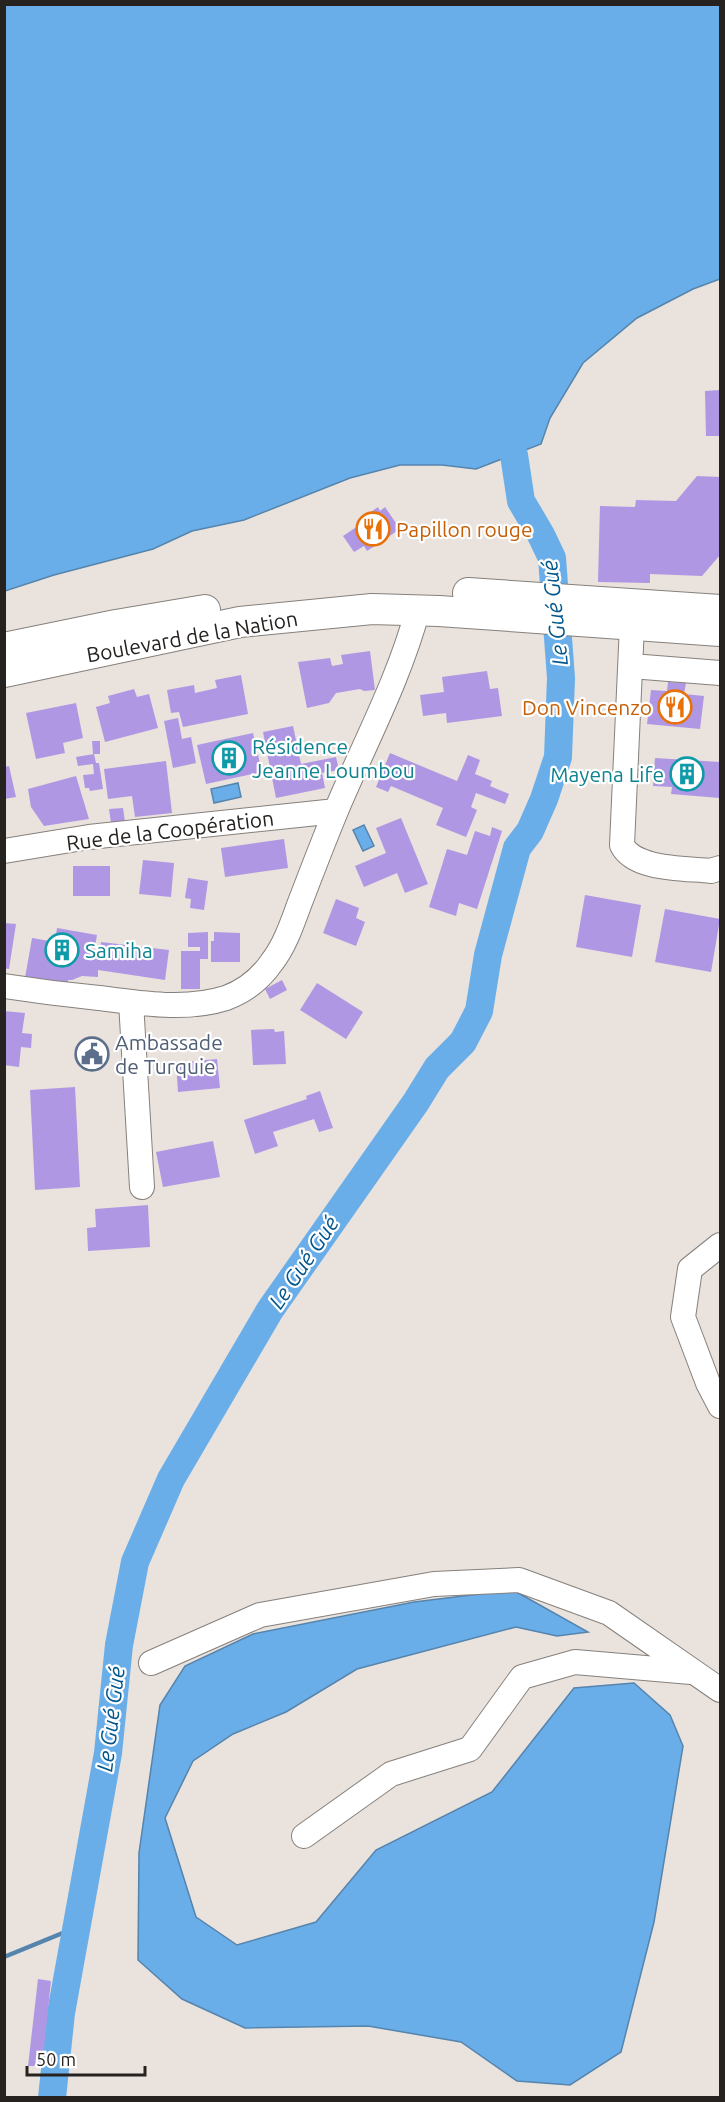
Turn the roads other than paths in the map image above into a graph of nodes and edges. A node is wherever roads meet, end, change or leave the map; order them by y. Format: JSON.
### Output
{"nodes":[{"id":1,"x":519,"y":606,"type":"junction"},
{"id":2,"x":418,"y":609,"type":"junction"},
{"id":3,"x":720,"y":610,"type":"edge"},
{"id":4,"x":594,"y":611,"type":"junction"},
{"id":5,"x":633,"y":625,"type":"junction"},
{"id":6,"x":720,"y":631,"type":"edge"},
{"id":7,"x":4,"y":648,"type":"edge"},
{"id":8,"x":631,"y":666,"type":"junction"},
{"id":9,"x":4,"y":672,"type":"edge"},
{"id":10,"x":720,"y":673,"type":"edge"},
{"id":11,"x":336,"y":811,"type":"junction"},
{"id":12,"x":4,"y":851,"type":"edge"},
{"id":13,"x":720,"y":868,"type":"edge"},
{"id":14,"x":4,"y":986,"type":"edge"},
{"id":15,"x":131,"y":1002,"type":"junction"},
{"id":16,"x":142,"y":1187,"type":"dead end"},
{"id":17,"x":720,"y":1245,"type":"edge"},
{"id":18,"x":720,"y":1406,"type":"edge"},
{"id":19,"x":152,"y":1662,"type":"dead end"},
{"id":20,"x":693,"y":1672,"type":"junction"},
{"id":21,"x":720,"y":1690,"type":"edge"},
{"id":22,"x":304,"y":1836,"type":"dead end"}],
"edges":[{"from":1,"to":2,"type":"main road","name":"Boulevard de la Nation"},
{"from":1,"to":4,"type":"main road"},
{"from":1,"to":7,"type":"main road","name":"Boulevard de la Nation"},
{"from":2,"to":9,"type":"main road","name":"Boulevard de la Nation"},
{"from":2,"to":11,"type":"street"},
{"from":3,"to":4,"type":"main road"},
{"from":4,"to":5,"type":"main road"},
{"from":5,"to":6,"type":"main road"},
{"from":5,"to":8,"type":"street"},
{"from":8,"to":10,"type":"street"},
{"from":8,"to":13,"type":"street"},
{"from":11,"to":12,"type":"street","name":"Rue de la Coopération"},
{"from":11,"to":15,"type":"street"},
{"from":14,"to":15,"type":"street"},
{"from":15,"to":16,"type":"street"},
{"from":17,"to":18,"type":"street"},
{"from":19,"to":20,"type":"street"},
{"from":20,"to":21,"type":"street"},
{"from":20,"to":22,"type":"street"}]}
